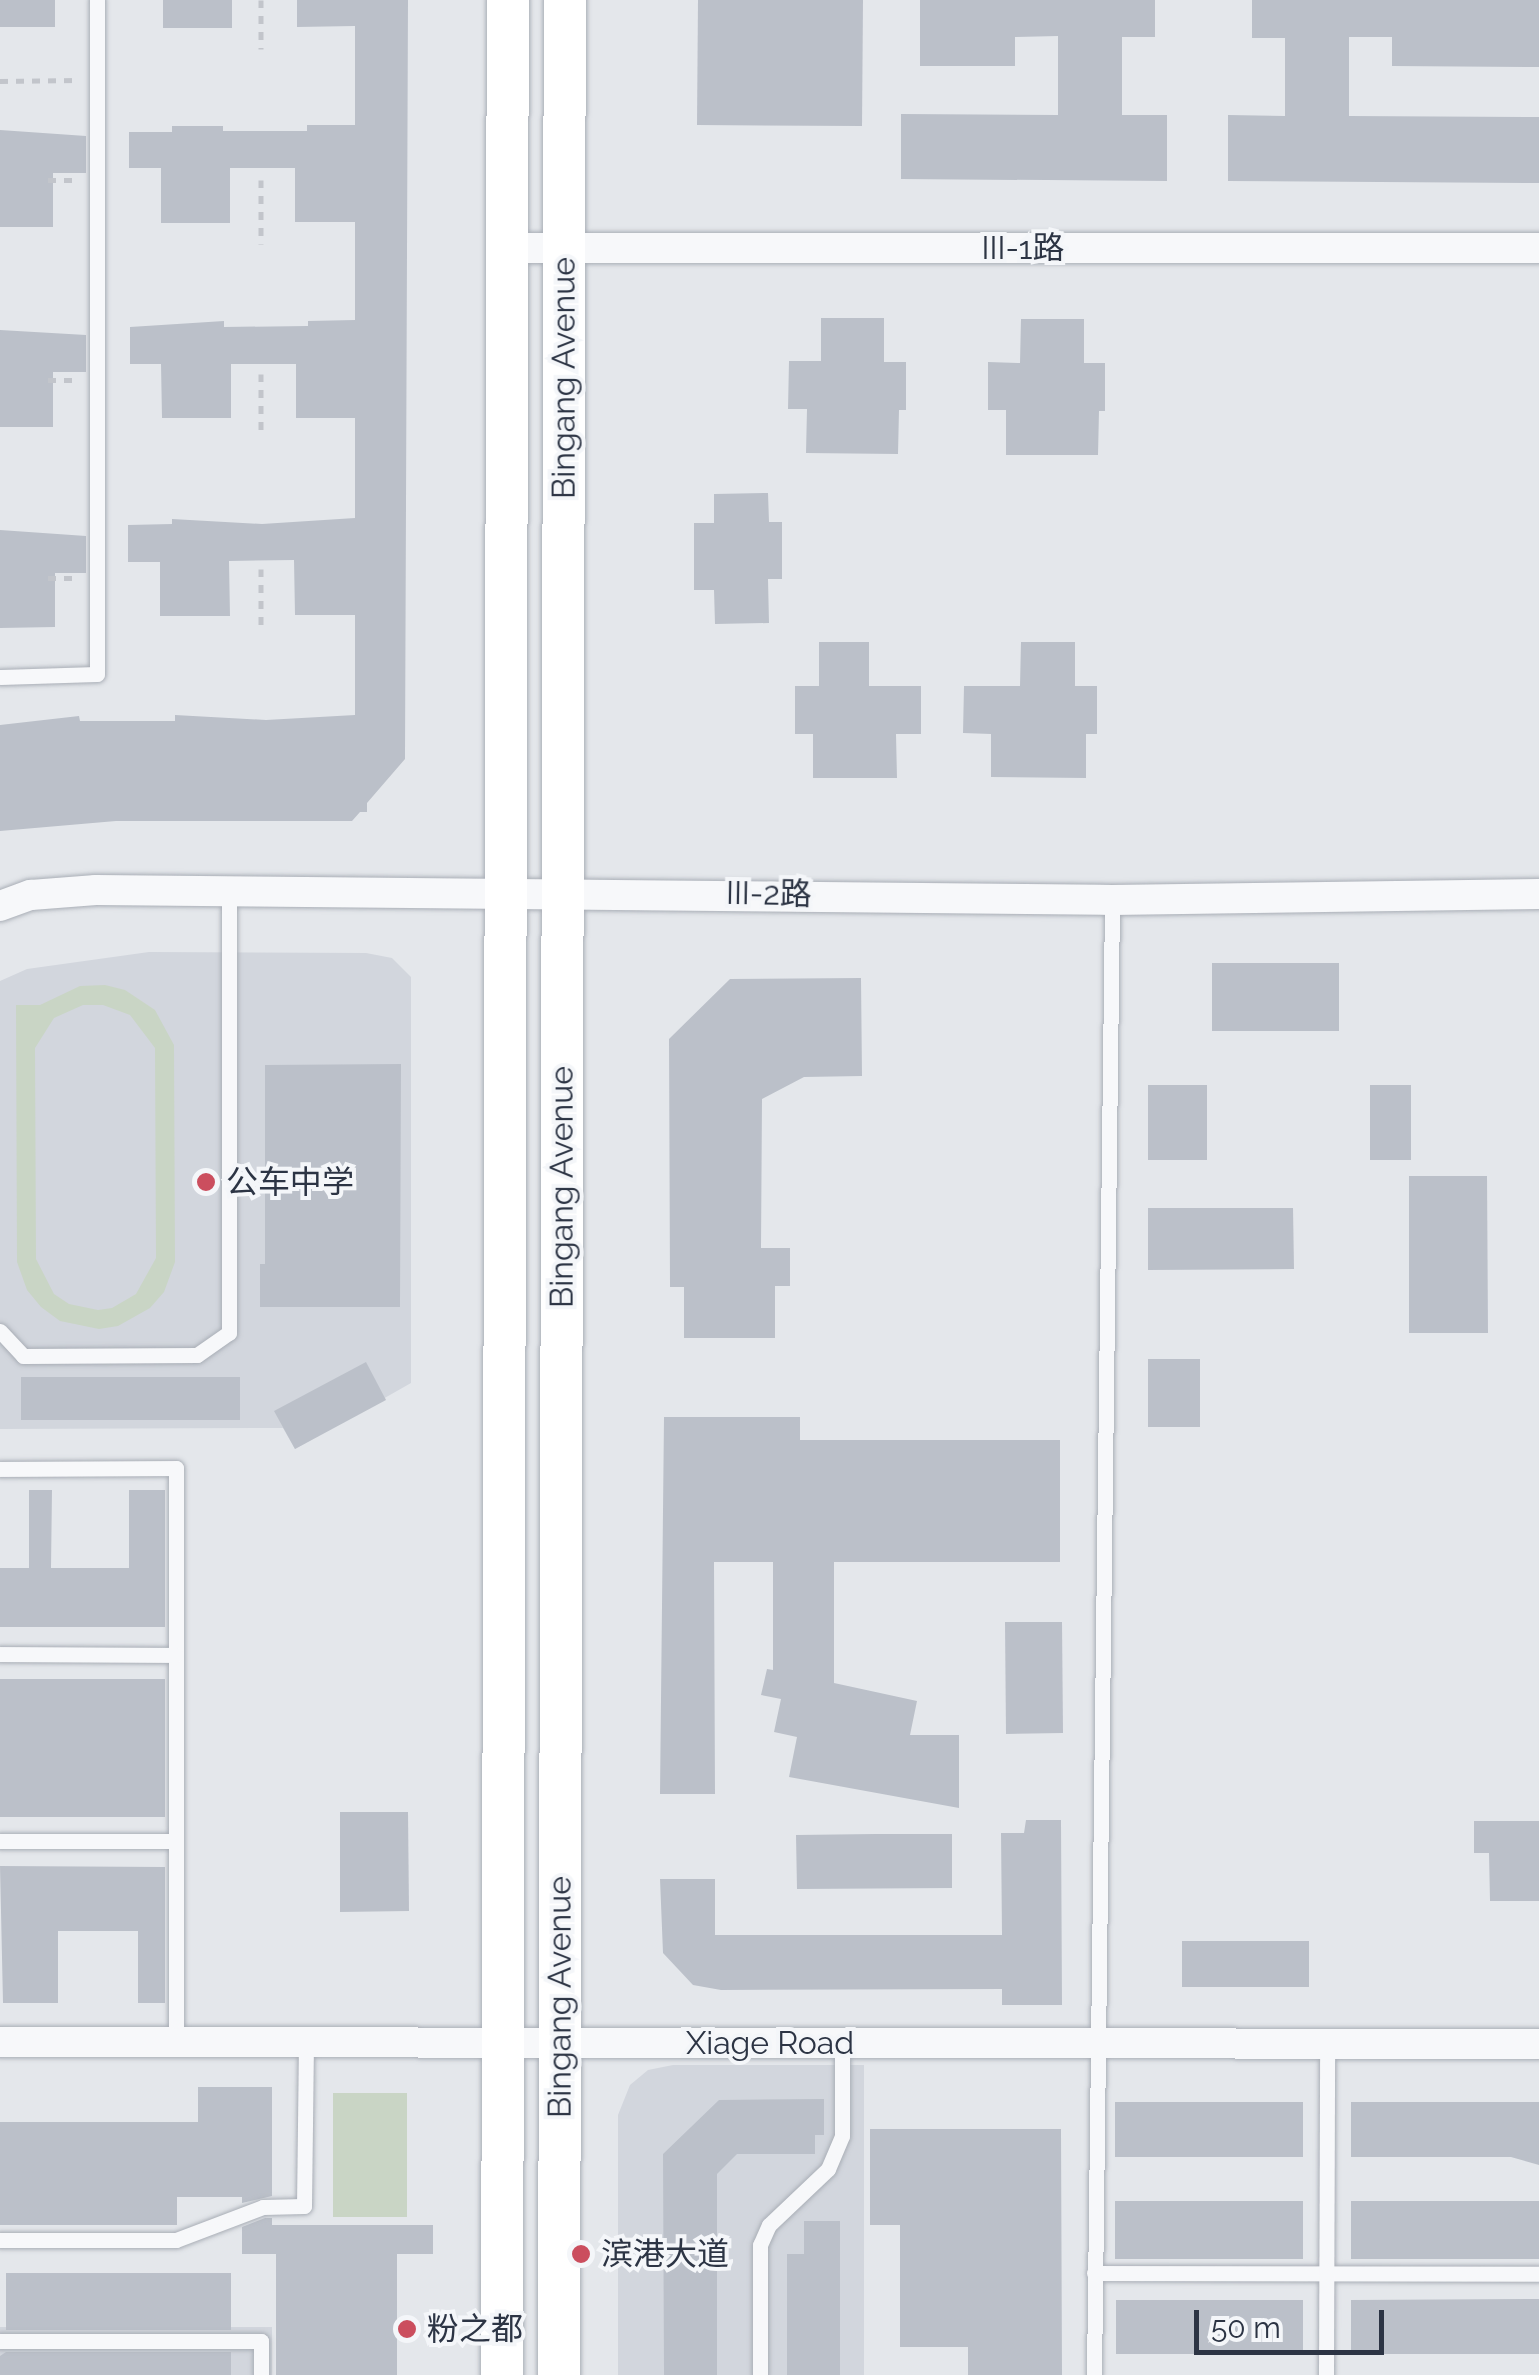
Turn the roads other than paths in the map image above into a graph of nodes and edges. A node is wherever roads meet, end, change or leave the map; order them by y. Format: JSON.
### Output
{"nodes":[{"id":1,"x":97,"y":0,"type":"edge"},
{"id":2,"x":508,"y":0,"type":"edge"},
{"id":3,"x":565,"y":0,"type":"edge"},
{"id":4,"x":507,"y":248,"type":"junction"},
{"id":5,"x":564,"y":248,"type":"junction"},
{"id":6,"x":1539,"y":248,"type":"edge"},
{"id":7,"x":0,"y":677,"type":"edge"},
{"id":8,"x":229,"y":891,"type":"junction"},
{"id":9,"x":506,"y":891,"type":"junction"},
{"id":10,"x":562,"y":891,"type":"junction"},
{"id":11,"x":1539,"y":894,"type":"edge"},
{"id":12,"x":1112,"y":900,"type":"junction"},
{"id":13,"x":0,"y":906,"type":"edge"},
{"id":14,"x":0,"y":1331,"type":"edge"},
{"id":15,"x":0,"y":1469,"type":"edge"},
{"id":16,"x":0,"y":1654,"type":"edge"},
{"id":17,"x":176,"y":1655,"type":"junction"},
{"id":18,"x":0,"y":1840,"type":"edge"},
{"id":19,"x":176,"y":1840,"type":"junction"},
{"id":20,"x":0,"y":2042,"type":"edge"},
{"id":21,"x":176,"y":2042,"type":"junction"},
{"id":22,"x":306,"y":2042,"type":"junction"},
{"id":23,"x":502,"y":2042,"type":"junction"},
{"id":24,"x":560,"y":2042,"type":"junction"},
{"id":25,"x":842,"y":2043,"type":"junction"},
{"id":26,"x":1094,"y":2044,"type":"junction"},
{"id":27,"x":1326,"y":2044,"type":"junction"},
{"id":28,"x":1539,"y":2044,"type":"edge"},
{"id":29,"x":0,"y":2240,"type":"edge"},
{"id":30,"x":1094,"y":2273,"type":"junction"},
{"id":31,"x":1326,"y":2274,"type":"junction"},
{"id":32,"x":1539,"y":2274,"type":"edge"},
{"id":33,"x":0,"y":2341,"type":"edge"},
{"id":34,"x":261,"y":2375,"type":"edge"},
{"id":35,"x":502,"y":2375,"type":"edge"},
{"id":36,"x":559,"y":2375,"type":"edge"},
{"id":37,"x":760,"y":2375,"type":"edge"},
{"id":38,"x":1094,"y":2375,"type":"edge"},
{"id":39,"x":1326,"y":2375,"type":"edge"}],
"edges":[{"from":1,"to":7,"type":"lane"},
{"from":2,"to":4,"type":"main road","name":"Bingang Avenue"},
{"from":3,"to":5,"type":"main road","name":"Bingang Avenue"},
{"from":4,"to":5,"type":"street","name":"III-1路"},
{"from":4,"to":9,"type":"main road","name":"Bingang Avenue"},
{"from":5,"to":6,"type":"street","name":"III-1路"},
{"from":5,"to":10,"type":"main road","name":"Bingang Avenue"},
{"from":8,"to":9,"type":"street","name":"III-2路"},
{"from":8,"to":13,"type":"street","name":"III-2路"},
{"from":8,"to":14,"type":"lane"},
{"from":9,"to":10,"type":"street","name":"III-2路"},
{"from":9,"to":23,"type":"main road","name":"Bingang Avenue"},
{"from":10,"to":12,"type":"street","name":"III-2路"},
{"from":10,"to":24,"type":"main road","name":"Bingang Avenue"},
{"from":11,"to":12,"type":"street","name":"III-2路"},
{"from":12,"to":26,"type":"lane"},
{"from":15,"to":17,"type":"lane"},
{"from":16,"to":17,"type":"lane"},
{"from":17,"to":19,"type":"lane"},
{"from":18,"to":19,"type":"lane"},
{"from":19,"to":21,"type":"lane"},
{"from":20,"to":21,"type":"street","name":"Xiage Road"},
{"from":21,"to":22,"type":"street","name":"Xiage Road"},
{"from":22,"to":23,"type":"street","name":"Xiage Road"},
{"from":22,"to":29,"type":"lane"},
{"from":23,"to":24,"type":"street","name":"Xiage Road"},
{"from":23,"to":35,"type":"main road","name":"Bingang Avenue"},
{"from":24,"to":25,"type":"street","name":"Xiage Road"},
{"from":24,"to":36,"type":"main road","name":"Bingang Avenue"},
{"from":25,"to":26,"type":"street","name":"Xiage Road"},
{"from":25,"to":37,"type":"lane"},
{"from":26,"to":27,"type":"street","name":"Xiage Road"},
{"from":26,"to":30,"type":"lane"},
{"from":27,"to":28,"type":"street","name":"Xiage Road"},
{"from":27,"to":31,"type":"lane"},
{"from":30,"to":31,"type":"lane"},
{"from":30,"to":38,"type":"lane"},
{"from":31,"to":32,"type":"lane"},
{"from":31,"to":39,"type":"lane"},
{"from":33,"to":34,"type":"lane"}]}
